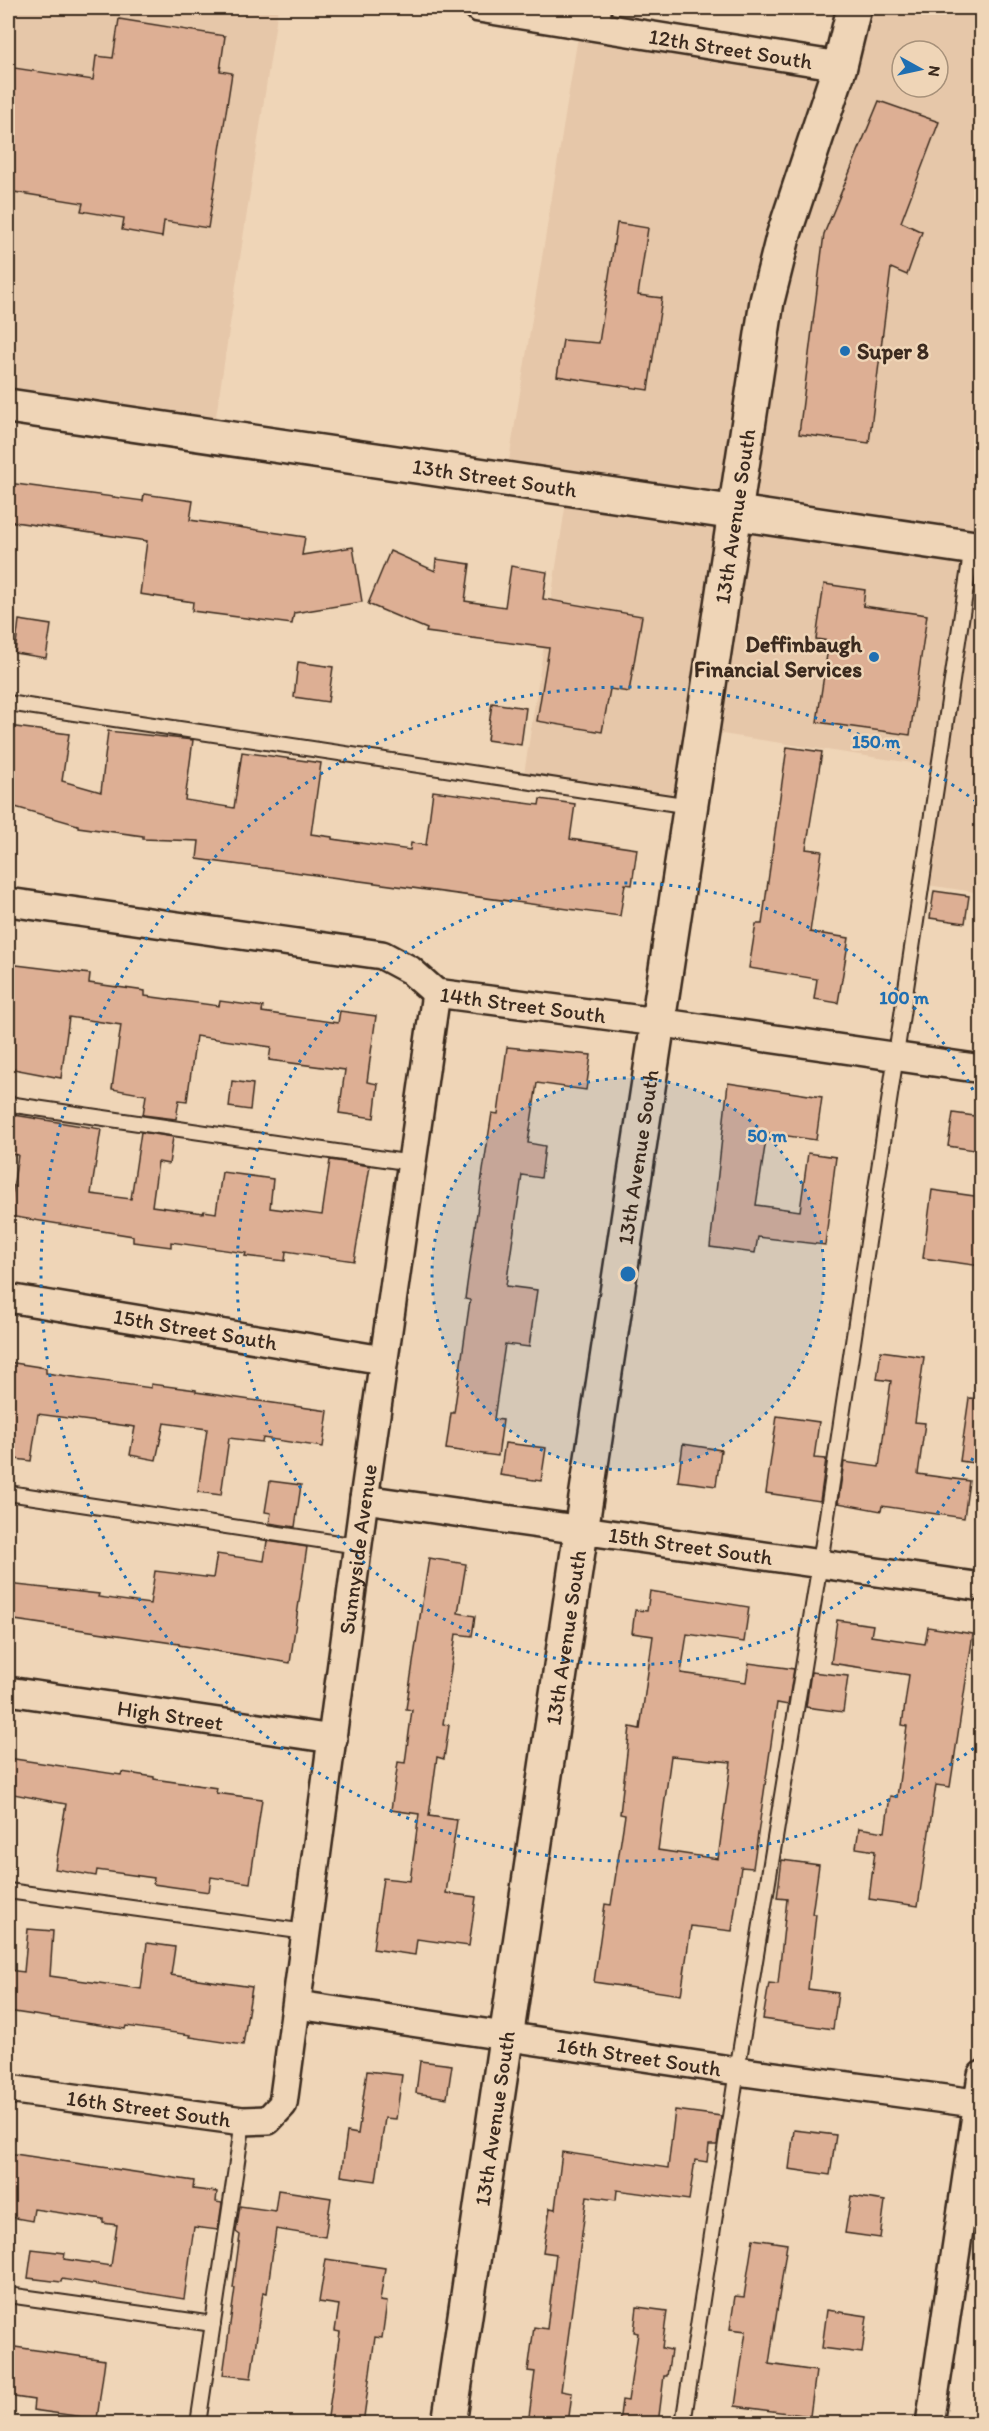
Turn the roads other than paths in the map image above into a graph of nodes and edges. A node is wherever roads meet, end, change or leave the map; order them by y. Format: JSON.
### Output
{"nodes":[{"id":1,"x":479,"y":8,"type":"edge"},
{"id":2,"x":854,"y":8,"type":"edge"},
{"id":3,"x":603,"y":18,"type":"edge"},
{"id":4,"x":840,"y":66,"type":"junction"},
{"id":5,"x":8,"y":406,"type":"edge"},
{"id":6,"x":736,"y":513,"type":"junction"},
{"id":7,"x":977,"y":548,"type":"edge"},
{"id":8,"x":8,"y":703,"type":"edge"},
{"id":9,"x":690,"y":806,"type":"junction"},
{"id":10,"x":8,"y":902,"type":"edge"},
{"id":11,"x":436,"y":993,"type":"junction"},
{"id":12,"x":657,"y":1022,"type":"junction"},
{"id":13,"x":895,"y":1057,"type":"junction"},
{"id":14,"x":981,"y":1069,"type":"edge"},
{"id":15,"x":8,"y":1104,"type":"edge"},
{"id":16,"x":412,"y":1163,"type":"junction"},
{"id":17,"x":8,"y":1298,"type":"edge"},
{"id":18,"x":383,"y":1360,"type":"junction"},
{"id":19,"x":8,"y":1493,"type":"edge"},
{"id":20,"x":364,"y":1499,"type":"junction"},
{"id":21,"x":581,"y":1530,"type":"junction"},
{"id":22,"x":358,"y":1546,"type":"junction"},
{"id":23,"x":820,"y":1563,"type":"junction"},
{"id":24,"x":981,"y":1587,"type":"edge"},
{"id":25,"x":8,"y":1691,"type":"edge"},
{"id":26,"x":333,"y":1739,"type":"junction"},
{"id":27,"x":8,"y":1891,"type":"edge"},
{"id":28,"x":306,"y":1932,"type":"junction"},
{"id":29,"x":298,"y":2005,"type":"junction"},
{"id":30,"x":506,"y":2037,"type":"junction"},
{"id":31,"x":737,"y":2071,"type":"junction"},
{"id":32,"x":981,"y":2075,"type":"edge"},
{"id":33,"x":8,"y":2089,"type":"edge"},
{"id":34,"x":284,"y":2104,"type":"joint"},
{"id":35,"x":979,"y":2104,"type":"edge"},
{"id":36,"x":243,"y":2121,"type":"junction"},
{"id":37,"x":8,"y":2295,"type":"edge"},
{"id":38,"x":213,"y":2324,"type":"junction"},
{"id":39,"x":198,"y":2424,"type":"edge"},
{"id":40,"x":449,"y":2424,"type":"edge"},
{"id":41,"x":682,"y":2424,"type":"edge"},
{"id":42,"x":930,"y":2424,"type":"edge"}],
"edges":[{"from":1,"to":3,"type":"street","name":"12th Street South"},
{"from":2,"to":4,"type":"street","name":"13th Avenue South"},
{"from":3,"to":4,"type":"street","name":"12th Street South"},
{"from":4,"to":6,"type":"street","name":"13th Avenue South"},
{"from":5,"to":6,"type":"street","name":"13th Street South"},
{"from":6,"to":7,"type":"street","name":"13th Street South"},
{"from":6,"to":9,"type":"street","name":"13th Avenue South"},
{"from":7,"to":13,"type":"lane"},
{"from":8,"to":9,"type":"lane"},
{"from":9,"to":12,"type":"street","name":"13th Avenue South"},
{"from":10,"to":11,"type":"street","name":"14th Street South"},
{"from":11,"to":12,"type":"street","name":"14th Street South"},
{"from":11,"to":16,"type":"street","name":"Sunnyside Avenue"},
{"from":12,"to":13,"type":"street","name":"14th Street South"},
{"from":12,"to":21,"type":"street","name":"13th Avenue South"},
{"from":13,"to":14,"type":"street","name":"14th Street South"},
{"from":13,"to":23,"type":"lane"},
{"from":15,"to":16,"type":"lane"},
{"from":16,"to":18,"type":"street","name":"Sunnyside Avenue"},
{"from":17,"to":18,"type":"street","name":"15th Street South"},
{"from":18,"to":20,"type":"street","name":"Sunnyside Avenue"},
{"from":19,"to":22,"type":"lane"},
{"from":20,"to":21,"type":"street","name":"15th Street South"},
{"from":20,"to":22,"type":"street","name":"Sunnyside Avenue"},
{"from":21,"to":23,"type":"street","name":"15th Street South"},
{"from":21,"to":30,"type":"street","name":"13th Avenue South"},
{"from":22,"to":26,"type":"street","name":"Sunnyside Avenue"},
{"from":23,"to":24,"type":"street","name":"15th Street South"},
{"from":23,"to":31,"type":"lane"},
{"from":25,"to":26,"type":"street","name":"High Street"},
{"from":26,"to":28,"type":"street","name":"Sunnyside Avenue"},
{"from":27,"to":28,"type":"lane"},
{"from":28,"to":29,"type":"street","name":"Sunnyside Avenue"},
{"from":29,"to":30,"type":"street","name":"16th Street South"},
{"from":29,"to":34,"type":"street","name":"Sunnyside Avenue"},
{"from":30,"to":31,"type":"street","name":"16th Street South"},
{"from":30,"to":40,"type":"street","name":"13th Avenue South"},
{"from":31,"to":35,"type":"street","name":"16th Street South"},
{"from":31,"to":41,"type":"lane"},
{"from":32,"to":35,"type":"street"},
{"from":33,"to":36,"type":"street","name":"16th Street South"},
{"from":34,"to":36,"type":"street","name":"16th Street South"},
{"from":35,"to":42,"type":"street"},
{"from":36,"to":38,"type":"lane"},
{"from":37,"to":38,"type":"lane"},
{"from":38,"to":39,"type":"lane"}]}
